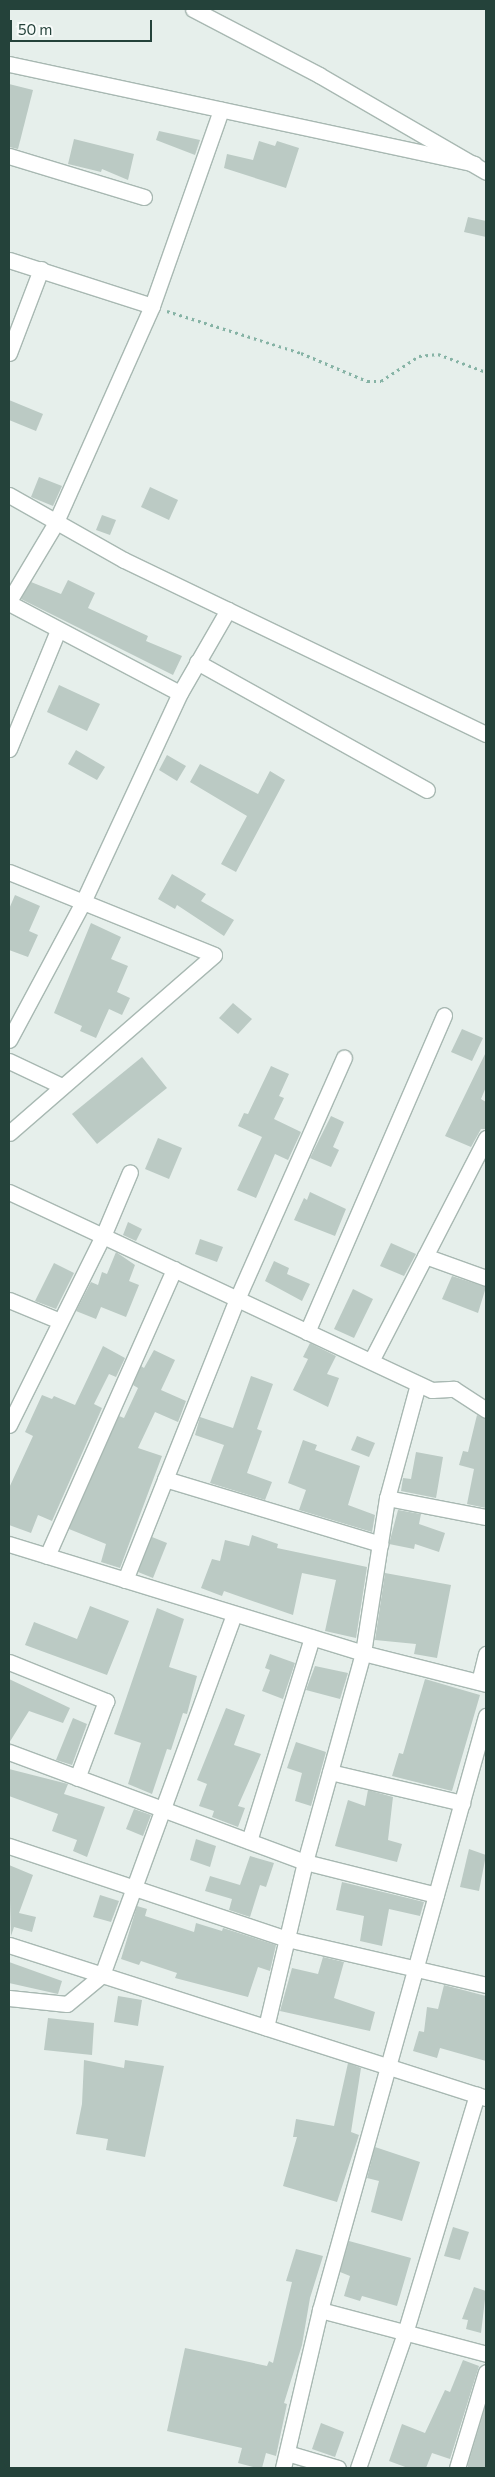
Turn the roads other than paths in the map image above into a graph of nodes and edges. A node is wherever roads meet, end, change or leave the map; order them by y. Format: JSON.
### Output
{"nodes":[{"id":1,"x":193,"y":9,"type":"edge"},
{"id":2,"x":9,"y":64,"type":"edge"},
{"id":3,"x":221,"y":110,"type":"junction"},
{"id":4,"x":9,"y":156,"type":"edge"},
{"id":5,"x":480,"y":168,"type":"edge"},
{"id":6,"x":144,"y":196,"type":"dead end"},
{"id":7,"x":9,"y":260,"type":"edge"},
{"id":8,"x":41,"y":269,"type":"junction"},
{"id":9,"x":152,"y":306,"type":"junction"},
{"id":10,"x":9,"y":353,"type":"edge"},
{"id":11,"x":9,"y":496,"type":"edge"},
{"id":12,"x":55,"y":524,"type":"junction"},
{"id":13,"x":9,"y":602,"type":"edge"},
{"id":14,"x":228,"y":610,"type":"junction"},
{"id":15,"x":58,"y":630,"type":"junction"},
{"id":16,"x":197,"y":662,"type":"junction"},
{"id":17,"x":180,"y":692,"type":"junction"},
{"id":18,"x":486,"y":734,"type":"edge"},
{"id":19,"x":9,"y":748,"type":"edge"},
{"id":20,"x":427,"y":790,"type":"dead end"},
{"id":21,"x":9,"y":872,"type":"edge"},
{"id":22,"x":82,"y":904,"type":"junction"},
{"id":23,"x":444,"y":1015,"type":"dead end"},
{"id":24,"x":9,"y":1040,"type":"edge"},
{"id":25,"x":344,"y":1058,"type":"dead end"},
{"id":26,"x":9,"y":1061,"type":"edge"},
{"id":27,"x":62,"y":1086,"type":"junction"},
{"id":28,"x":9,"y":1133,"type":"edge"},
{"id":29,"x":486,"y":1138,"type":"edge"},
{"id":30,"x":480,"y":1166,"type":"edge"},
{"id":31,"x":130,"y":1172,"type":"dead end"},
{"id":32,"x":9,"y":1192,"type":"edge"},
{"id":33,"x":102,"y":1236,"type":"junction"},
{"id":34,"x":425,"y":1256,"type":"junction"},
{"id":35,"x":174,"y":1269,"type":"junction"},
{"id":36,"x":486,"y":1278,"type":"edge"},
{"id":37,"x":237,"y":1299,"type":"junction"},
{"id":38,"x":9,"y":1300,"type":"edge"},
{"id":39,"x":60,"y":1321,"type":"junction"},
{"id":40,"x":307,"y":1332,"type":"junction"},
{"id":41,"x":371,"y":1362,"type":"junction"},
{"id":42,"x":418,"y":1384,"type":"junction"},
{"id":43,"x":486,"y":1410,"type":"edge"},
{"id":44,"x":9,"y":1425,"type":"edge"},
{"id":45,"x":165,"y":1479,"type":"junction"},
{"id":46,"x":387,"y":1498,"type":"junction"},
{"id":47,"x":486,"y":1517,"type":"edge"},
{"id":48,"x":9,"y":1544,"type":"edge"},
{"id":49,"x":380,"y":1544,"type":"junction"},
{"id":50,"x":47,"y":1556,"type":"junction"},
{"id":51,"x":125,"y":1580,"type":"junction"},
{"id":52,"x":234,"y":1614,"type":"junction"},
{"id":53,"x":312,"y":1638,"type":"junction"},
{"id":54,"x":363,"y":1654,"type":"junction"},
{"id":55,"x":486,"y":1654,"type":"edge"},
{"id":56,"x":9,"y":1662,"type":"edge"},
{"id":57,"x":482,"y":1683,"type":"edge"},
{"id":58,"x":486,"y":1716,"type":"edge"},
{"id":59,"x":9,"y":1752,"type":"edge"},
{"id":60,"x":330,"y":1772,"type":"junction"},
{"id":61,"x":77,"y":1778,"type":"junction"},
{"id":62,"x":462,"y":1803,"type":"junction"},
{"id":63,"x":162,"y":1810,"type":"junction"},
{"id":64,"x":249,"y":1841,"type":"junction"},
{"id":65,"x":9,"y":1846,"type":"edge"},
{"id":66,"x":305,"y":1862,"type":"junction"},
{"id":67,"x":133,"y":1889,"type":"junction"},
{"id":68,"x":436,"y":1895,"type":"junction"},
{"id":69,"x":287,"y":1940,"type":"junction"},
{"id":70,"x":9,"y":1945,"type":"edge"},
{"id":71,"x":416,"y":1969,"type":"junction"},
{"id":72,"x":102,"y":1975,"type":"junction"},
{"id":73,"x":486,"y":1985,"type":"edge"},
{"id":74,"x":9,"y":1998,"type":"edge"},
{"id":75,"x":266,"y":2027,"type":"junction"},
{"id":76,"x":389,"y":2066,"type":"junction"},
{"id":77,"x":481,"y":2096,"type":"edge"},
{"id":78,"x":320,"y":2310,"type":"junction"},
{"id":79,"x":405,"y":2333,"type":"junction"},
{"id":80,"x":486,"y":2354,"type":"edge"},
{"id":81,"x":486,"y":2372,"type":"edge"},
{"id":82,"x":287,"y":2453,"type":"junction"},
{"id":83,"x":283,"y":2468,"type":"edge"},
{"id":84,"x":338,"y":2468,"type":"edge"},
{"id":85,"x":358,"y":2468,"type":"edge"},
{"id":86,"x":457,"y":2468,"type":"edge"}],
"edges":[{"from":1,"to":5,"type":"street"},
{"from":2,"to":3,"type":"street"},
{"from":3,"to":5,"type":"street"},
{"from":3,"to":9,"type":"street"},
{"from":4,"to":6,"type":"street"},
{"from":7,"to":8,"type":"street"},
{"from":8,"to":9,"type":"street"},
{"from":8,"to":10,"type":"street"},
{"from":9,"to":12,"type":"street"},
{"from":11,"to":12,"type":"street"},
{"from":12,"to":13,"type":"street"},
{"from":12,"to":14,"type":"street"},
{"from":13,"to":15,"type":"street"},
{"from":14,"to":16,"type":"street"},
{"from":14,"to":18,"type":"street"},
{"from":15,"to":17,"type":"street"},
{"from":15,"to":19,"type":"street"},
{"from":16,"to":17,"type":"street"},
{"from":16,"to":20,"type":"street"},
{"from":17,"to":22,"type":"street"},
{"from":21,"to":22,"type":"street"},
{"from":22,"to":24,"type":"street"},
{"from":22,"to":27,"type":"street"},
{"from":23,"to":40,"type":"street"},
{"from":25,"to":37,"type":"street"},
{"from":26,"to":27,"type":"street"},
{"from":27,"to":28,"type":"street"},
{"from":29,"to":30,"type":"street"},
{"from":30,"to":34,"type":"street"},
{"from":31,"to":33,"type":"street"},
{"from":32,"to":33,"type":"street"},
{"from":33,"to":35,"type":"street"},
{"from":33,"to":39,"type":"street"},
{"from":34,"to":36,"type":"street"},
{"from":34,"to":41,"type":"street"},
{"from":35,"to":37,"type":"street"},
{"from":35,"to":50,"type":"street"},
{"from":37,"to":40,"type":"street"},
{"from":37,"to":45,"type":"street"},
{"from":38,"to":39,"type":"street"},
{"from":39,"to":44,"type":"street"},
{"from":40,"to":41,"type":"street"},
{"from":41,"to":42,"type":"street"},
{"from":42,"to":43,"type":"street"},
{"from":42,"to":46,"type":"street"},
{"from":45,"to":49,"type":"street"},
{"from":45,"to":51,"type":"street"},
{"from":46,"to":47,"type":"street"},
{"from":46,"to":49,"type":"street"},
{"from":48,"to":50,"type":"street"},
{"from":49,"to":54,"type":"street"},
{"from":50,"to":51,"type":"street"},
{"from":51,"to":52,"type":"street"},
{"from":52,"to":53,"type":"street"},
{"from":52,"to":63,"type":"street"},
{"from":53,"to":54,"type":"street"},
{"from":53,"to":64,"type":"street"},
{"from":54,"to":57,"type":"street"},
{"from":54,"to":60,"type":"street"},
{"from":55,"to":57,"type":"street"},
{"from":56,"to":61,"type":"street"},
{"from":58,"to":62,"type":"street"},
{"from":59,"to":61,"type":"street"},
{"from":60,"to":62,"type":"street"},
{"from":60,"to":66,"type":"street"},
{"from":61,"to":63,"type":"street"},
{"from":62,"to":68,"type":"street"},
{"from":63,"to":64,"type":"street"},
{"from":63,"to":67,"type":"street"},
{"from":64,"to":66,"type":"street"},
{"from":65,"to":67,"type":"street"},
{"from":66,"to":68,"type":"street"},
{"from":66,"to":69,"type":"street"},
{"from":67,"to":69,"type":"street"},
{"from":67,"to":72,"type":"street"},
{"from":68,"to":71,"type":"street"},
{"from":69,"to":71,"type":"street"},
{"from":69,"to":75,"type":"street"},
{"from":70,"to":72,"type":"street"},
{"from":71,"to":73,"type":"street"},
{"from":71,"to":76,"type":"street"},
{"from":72,"to":74,"type":"street"},
{"from":72,"to":75,"type":"street"},
{"from":75,"to":76,"type":"street"},
{"from":76,"to":77,"type":"street"},
{"from":76,"to":78,"type":"street"},
{"from":77,"to":79,"type":"street"},
{"from":78,"to":79,"type":"street"},
{"from":78,"to":82,"type":"street"},
{"from":79,"to":80,"type":"street"},
{"from":79,"to":85,"type":"street"},
{"from":81,"to":86,"type":"street"},
{"from":82,"to":83,"type":"street"},
{"from":82,"to":84,"type":"street"}]}
